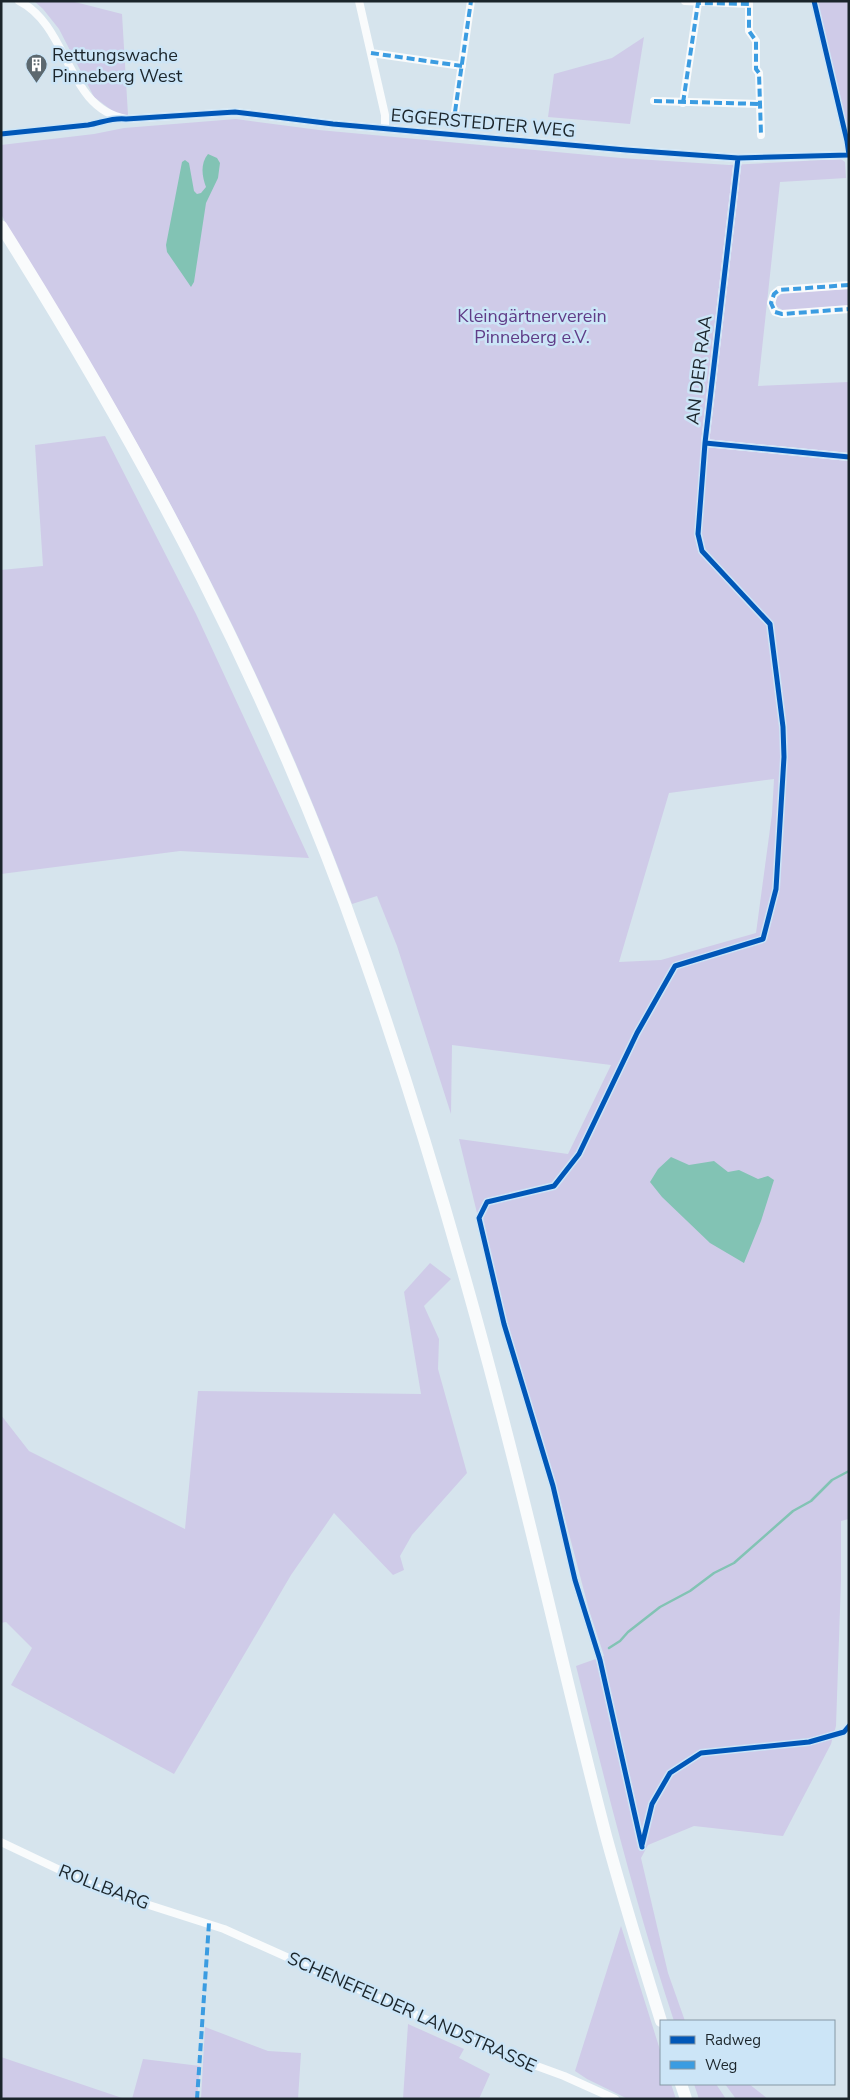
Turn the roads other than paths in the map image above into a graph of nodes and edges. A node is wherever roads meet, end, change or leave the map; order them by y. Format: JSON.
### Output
{"nodes":[{"id":1,"x":19,"y":1,"type":"edge"},
{"id":2,"x":359,"y":1,"type":"edge"},
{"id":3,"x":472,"y":1,"type":"edge"},
{"id":4,"x":685,"y":1,"type":"edge"},
{"id":5,"x":698,"y":3,"type":"junction"},
{"id":6,"x":371,"y":53,"type":"junction"},
{"id":7,"x":462,"y":66,"type":"junction"},
{"id":8,"x":654,"y":101,"type":"dead end"},
{"id":9,"x":683,"y":103,"type":"junction"},
{"id":10,"x":760,"y":104,"type":"junction"},
{"id":11,"x":455,"y":112,"type":"dead end"},
{"id":12,"x":385,"y":128,"type":"junction"},
{"id":13,"x":761,"y":135,"type":"dead end"},
{"id":14,"x":849,"y":156,"type":"edge"},
{"id":15,"x":738,"y":158,"type":"junction"},
{"id":16,"x":1,"y":226,"type":"edge"},
{"id":17,"x":849,"y":285,"type":"edge"},
{"id":18,"x":849,"y":309,"type":"edge"},
{"id":19,"x":849,"y":457,"type":"edge"},
{"id":20,"x":1,"y":1842,"type":"edge"},
{"id":21,"x":209,"y":1923,"type":"joint"},
{"id":22,"x":661,"y":2020,"type":"edge"},
{"id":23,"x":681,"y":2085,"type":"edge"},
{"id":24,"x":615,"y":2099,"type":"edge"},
{"id":25,"x":686,"y":2099,"type":"edge"}],
"edges":[{"from":1,"to":12,"type":"street","name":"EGGERSTEDTER WEG"},
{"from":2,"to":6,"type":"street"},
{"from":3,"to":7,"type":"street"},
{"from":4,"to":5,"type":"street"},
{"from":5,"to":9,"type":"street"},
{"from":5,"to":10,"type":"street"},
{"from":6,"to":7,"type":"street"},
{"from":6,"to":12,"type":"street"},
{"from":7,"to":11,"type":"street"},
{"from":8,"to":9,"type":"street"},
{"from":9,"to":10,"type":"street"},
{"from":10,"to":13,"type":"street"},
{"from":12,"to":15,"type":"street","name":"EGGERSTEDTER WEG"},
{"from":14,"to":15,"type":"street","name":"EGGERSTEDTER WEG"},
{"from":15,"to":19,"type":"street","name":"AN DER RAA"},
{"from":16,"to":22,"type":"main road"},
{"from":17,"to":18,"type":"street"},
{"from":20,"to":21,"type":"street","name":"ROLLBARG"},
{"from":21,"to":24,"type":"street","name":"SCHENEFELDER LANDSTRASSE"},
{"from":23,"to":25,"type":"main road"}]}
